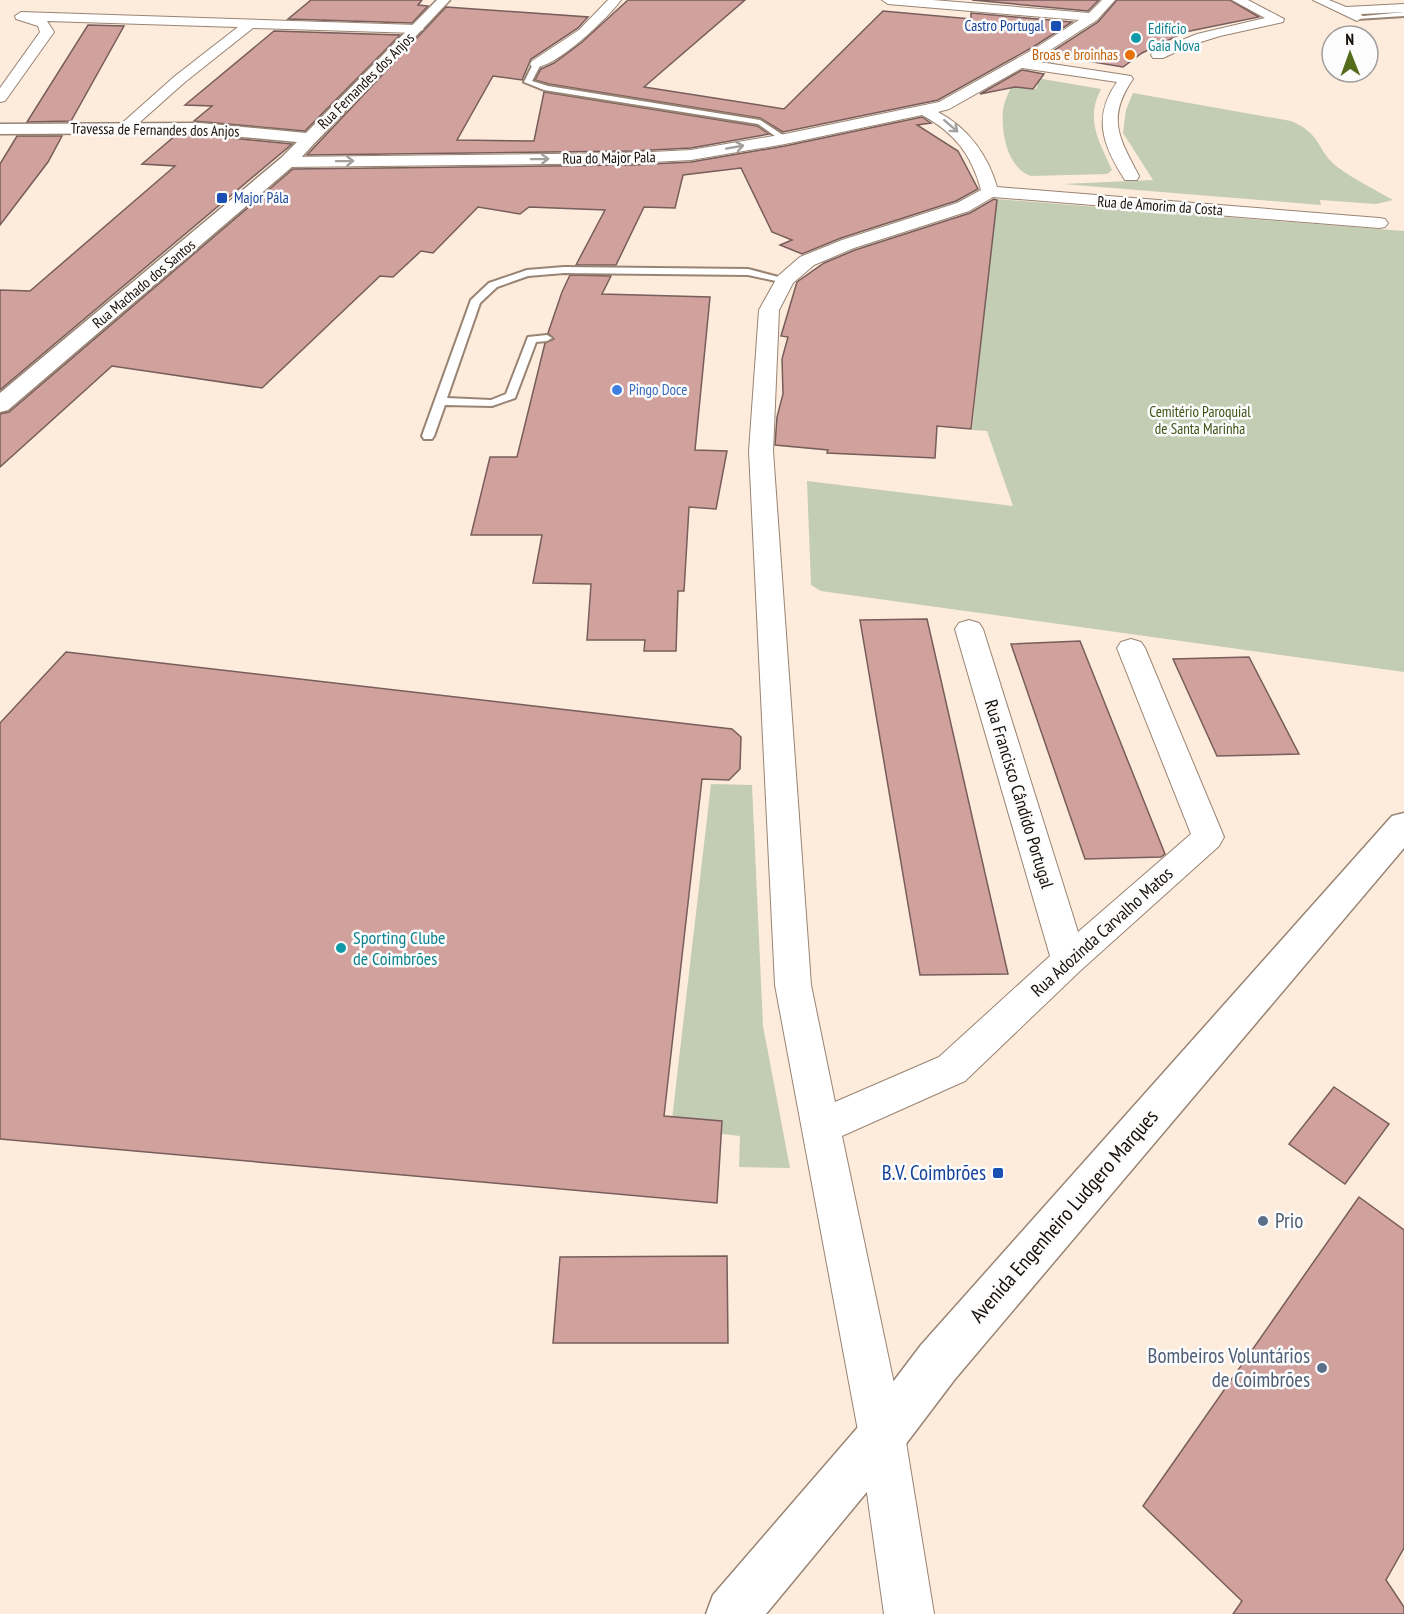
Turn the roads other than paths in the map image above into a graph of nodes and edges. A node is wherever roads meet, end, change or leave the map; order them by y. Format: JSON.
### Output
{"nodes":[{"id":1,"x":444,"y":0,"type":"edge"},
{"id":2,"x":615,"y":0,"type":"edge"},
{"id":3,"x":888,"y":0,"type":"edge"},
{"id":4,"x":1109,"y":0,"type":"edge"},
{"id":5,"x":1238,"y":0,"type":"edge"},
{"id":6,"x":1318,"y":0,"type":"edge"},
{"id":7,"x":48,"y":4,"type":"dead end"},
{"id":8,"x":1404,"y":8,"type":"edge"},
{"id":9,"x":1351,"y":14,"type":"junction"},
{"id":10,"x":1404,"y":14,"type":"edge"},
{"id":11,"x":1092,"y":17,"type":"junction"},
{"id":12,"x":16,"y":18,"type":"junction"},
{"id":13,"x":252,"y":22,"type":"junction"},
{"id":14,"x":417,"y":29,"type":"junction"},
{"id":15,"x":1158,"y":55,"type":"dead end"},
{"id":16,"x":1019,"y":63,"type":"junction"},
{"id":17,"x":537,"y":64,"type":"joint"},
{"id":18,"x":976,"y":88,"type":"junction"},
{"id":19,"x":0,"y":98,"type":"edge"},
{"id":20,"x":944,"y":106,"type":"junction"},
{"id":21,"x":926,"y":111,"type":"junction"},
{"id":22,"x":974,"y":113,"type":"junction"},
{"id":23,"x":126,"y":127,"type":"junction"},
{"id":24,"x":0,"y":129,"type":"edge"},
{"id":25,"x":310,"y":138,"type":"junction"},
{"id":26,"x":785,"y":139,"type":"junction"},
{"id":27,"x":972,"y":146,"type":"junction"},
{"id":28,"x":287,"y":162,"type":"junction"},
{"id":29,"x":1131,"y":176,"type":"dead end"},
{"id":30,"x":990,"y":192,"type":"junction"},
{"id":31,"x":1379,"y":223,"type":"dead end"},
{"id":32,"x":785,"y":280,"type":"junction"},
{"id":33,"x":547,"y":338,"type":"dead end"},
{"id":34,"x":440,"y":401,"type":"junction"},
{"id":35,"x":0,"y":405,"type":"edge"},
{"id":36,"x":428,"y":436,"type":"dead end"},
{"id":37,"x":969,"y":629,"type":"dead end"},
{"id":38,"x":1131,"y":648,"type":"dead end"},
{"id":39,"x":1404,"y":825,"type":"edge"},
{"id":40,"x":1069,"y":960,"type":"junction"},
{"id":41,"x":821,"y":1127,"type":"junction"},
{"id":42,"x":882,"y":1436,"type":"junction"},
{"id":43,"x":732,"y":1614,"type":"edge"},
{"id":44,"x":909,"y":1614,"type":"edge"}],
"edges":[{"from":1,"to":14,"type":"street","name":"Rua Fernandes dos Anjos"},
{"from":2,"to":17,"type":"street"},
{"from":3,"to":11,"type":"street"},
{"from":4,"to":11,"type":"street"},
{"from":5,"to":15,"type":"street"},
{"from":6,"to":9,"type":"street"},
{"from":7,"to":12,"type":"street"},
{"from":8,"to":9,"type":"street"},
{"from":9,"to":10,"type":"lane"},
{"from":11,"to":16,"type":"street"},
{"from":12,"to":13,"type":"street"},
{"from":12,"to":19,"type":"street"},
{"from":13,"to":14,"type":"street"},
{"from":13,"to":23,"type":"street"},
{"from":14,"to":25,"type":"street","name":"Rua Fernandes dos Anjos"},
{"from":16,"to":18,"type":"street"},
{"from":16,"to":29,"type":"street"},
{"from":17,"to":26,"type":"lane"},
{"from":18,"to":20,"type":"street"},
{"from":18,"to":22,"type":"street"},
{"from":20,"to":21,"type":"street","name":"Rua do Major Pala"},
{"from":20,"to":22,"type":"street"},
{"from":21,"to":26,"type":"street","name":"Rua do Major Pala"},
{"from":21,"to":27,"type":"street","one_way":true},
{"from":22,"to":27,"type":"street"},
{"from":23,"to":24,"type":"street","name":"Travessa de Fernandes dos Anjos"},
{"from":23,"to":25,"type":"street","name":"Travessa de Fernandes dos Anjos"},
{"from":25,"to":28,"type":"street","name":"Rua Fernandes dos Anjos"},
{"from":28,"to":26,"type":"street","name":"Rua do Major Pala","one_way":true},
{"from":27,"to":30,"type":"street"},
{"from":28,"to":35,"type":"street","name":"Rua Machado dos Santos"},
{"from":30,"to":31,"type":"street","name":"Rua de Amorim da Costa"},
{"from":30,"to":32,"type":"street"},
{"from":32,"to":34,"type":"lane"},
{"from":32,"to":41,"type":"street"},
{"from":33,"to":34,"type":"lane"},
{"from":34,"to":36,"type":"lane"},
{"from":37,"to":40,"type":"street","name":"Rua Francisco Cândido Portugal"},
{"from":38,"to":40,"type":"street","name":"Rua Adozinda Carvalho Matos"},
{"from":39,"to":42,"type":"street","name":"Avenida Engenheiro Ludgero Marques"},
{"from":40,"to":41,"type":"street","name":"Rua Adozinda Carvalho Matos"},
{"from":41,"to":42,"type":"street"},
{"from":42,"to":43,"type":"street","name":"Avenida Engenheiro Ludgero Marques"},
{"from":42,"to":44,"type":"street"}]}
